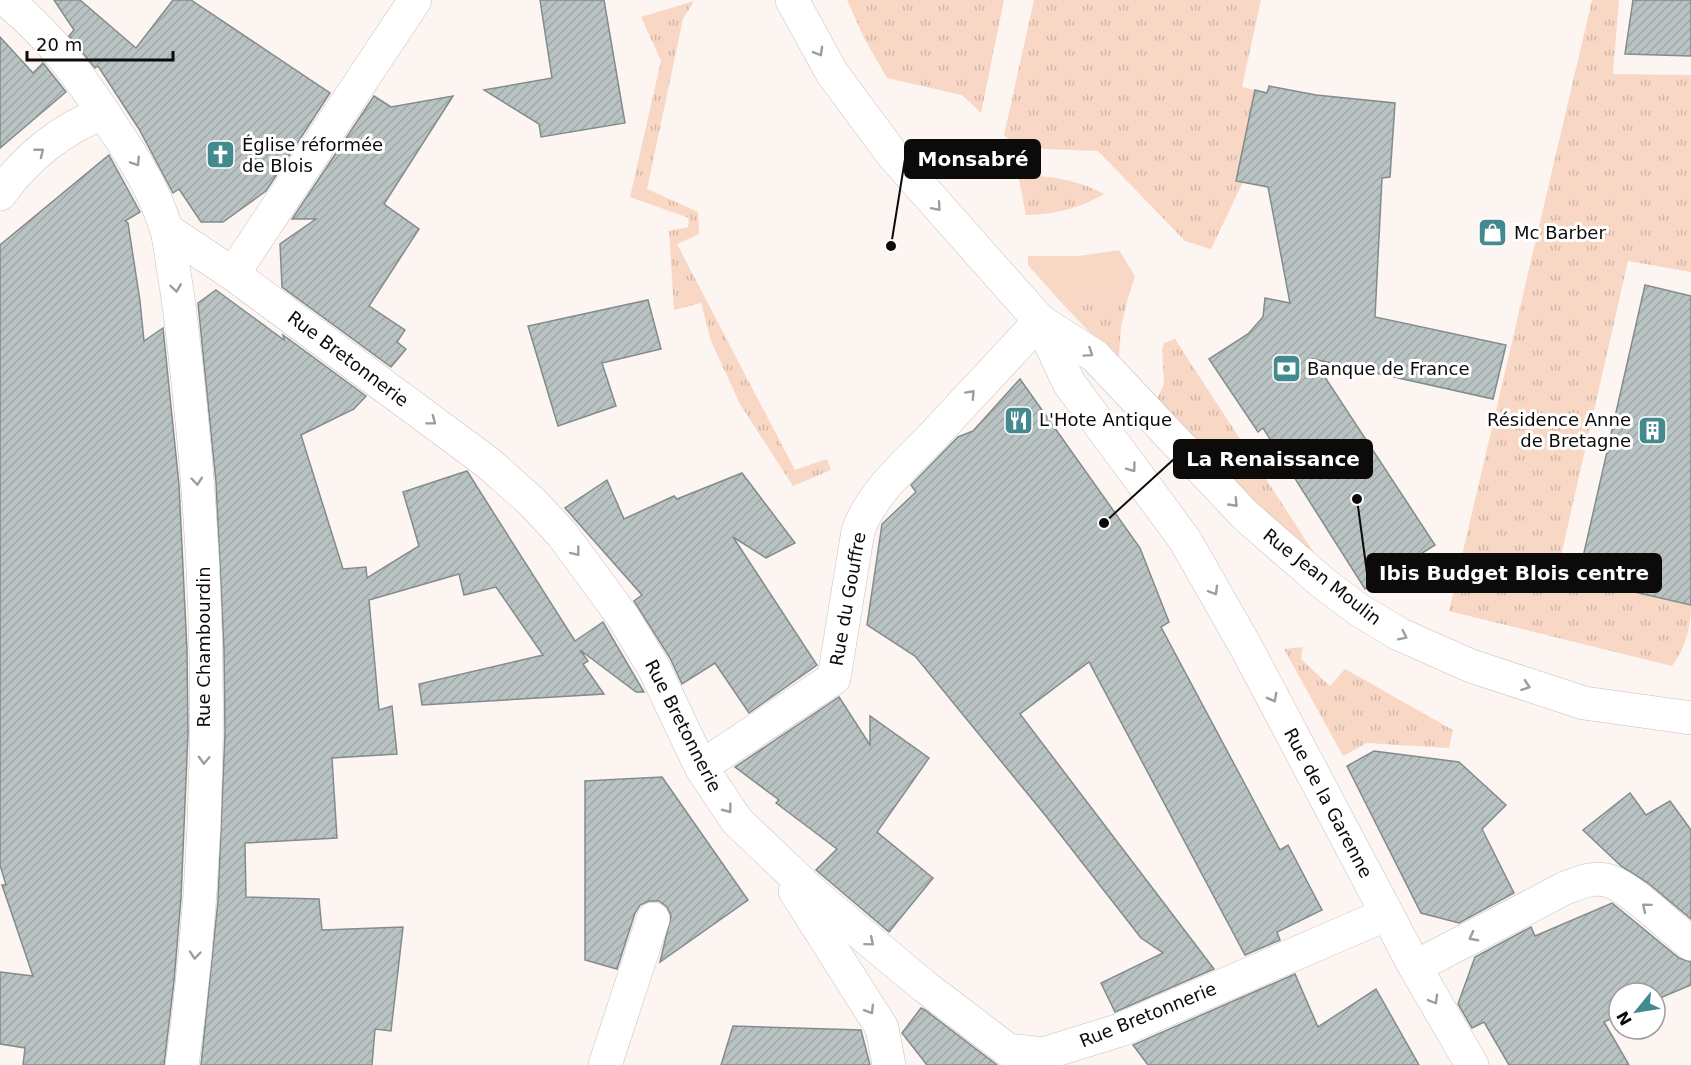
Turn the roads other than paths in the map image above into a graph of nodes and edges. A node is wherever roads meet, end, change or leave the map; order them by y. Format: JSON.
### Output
{"nodes":[{"id":1,"x":6,"y":0,"type":"edge"},
{"id":2,"x":415,"y":0,"type":"edge"},
{"id":3,"x":792,"y":0,"type":"edge"},
{"id":4,"x":104,"y":113,"type":"junction"},
{"id":5,"x":0,"y":194,"type":"edge"},
{"id":6,"x":167,"y":230,"type":"junction"},
{"id":7,"x":233,"y":274,"type":"junction"},
{"id":8,"x":1040,"y":321,"type":"junction"},
{"id":9,"x":1691,"y":718,"type":"edge"},
{"id":10,"x":701,"y":767,"type":"junction"},
{"id":11,"x":772,"y":854,"type":"junction"},
{"id":12,"x":1387,"y":914,"type":"junction"},
{"id":13,"x":652,"y":919,"type":"dead end"},
{"id":14,"x":1691,"y":945,"type":"edge"},
{"id":15,"x":1415,"y":967,"type":"junction"},
{"id":16,"x":182,"y":1065,"type":"edge"},
{"id":17,"x":605,"y":1065,"type":"edge"},
{"id":18,"x":889,"y":1065,"type":"edge"},
{"id":19,"x":1472,"y":1065,"type":"edge"}],
"edges":[{"from":1,"to":4,"type":"street","name":"Rue Chambourdin"},
{"from":2,"to":7,"type":"street"},
{"from":3,"to":8,"type":"street","one_way":true},
{"from":5,"to":4,"type":"street","one_way":true},
{"from":4,"to":6,"type":"street","name":"Rue Chambourdin","one_way":true},
{"from":6,"to":7,"type":"street","name":"Rue Bretonnerie"},
{"from":6,"to":16,"type":"street","name":"Rue Chambourdin","one_way":true},
{"from":7,"to":10,"type":"street","name":"Rue Bretonnerie","one_way":true},
{"from":8,"to":9,"type":"street","name":"Rue Jean Moulin","one_way":true},
{"from":10,"to":8,"type":"street","name":"Rue du Gouffre","one_way":true},
{"from":8,"to":12,"type":"street","name":"Rue de la Garenne","one_way":true},
{"from":10,"to":11,"type":"street","name":"Rue Bretonnerie","one_way":true},
{"from":11,"to":12,"type":"street","name":"Rue Bretonnerie","one_way":true},
{"from":11,"to":18,"type":"street","one_way":true},
{"from":12,"to":15,"type":"street","name":"Rue de la Garenne"},
{"from":13,"to":17,"type":"street"},
{"from":14,"to":15,"type":"street","one_way":true},
{"from":15,"to":19,"type":"street","name":"Rue de la Garenne","one_way":true}]}
